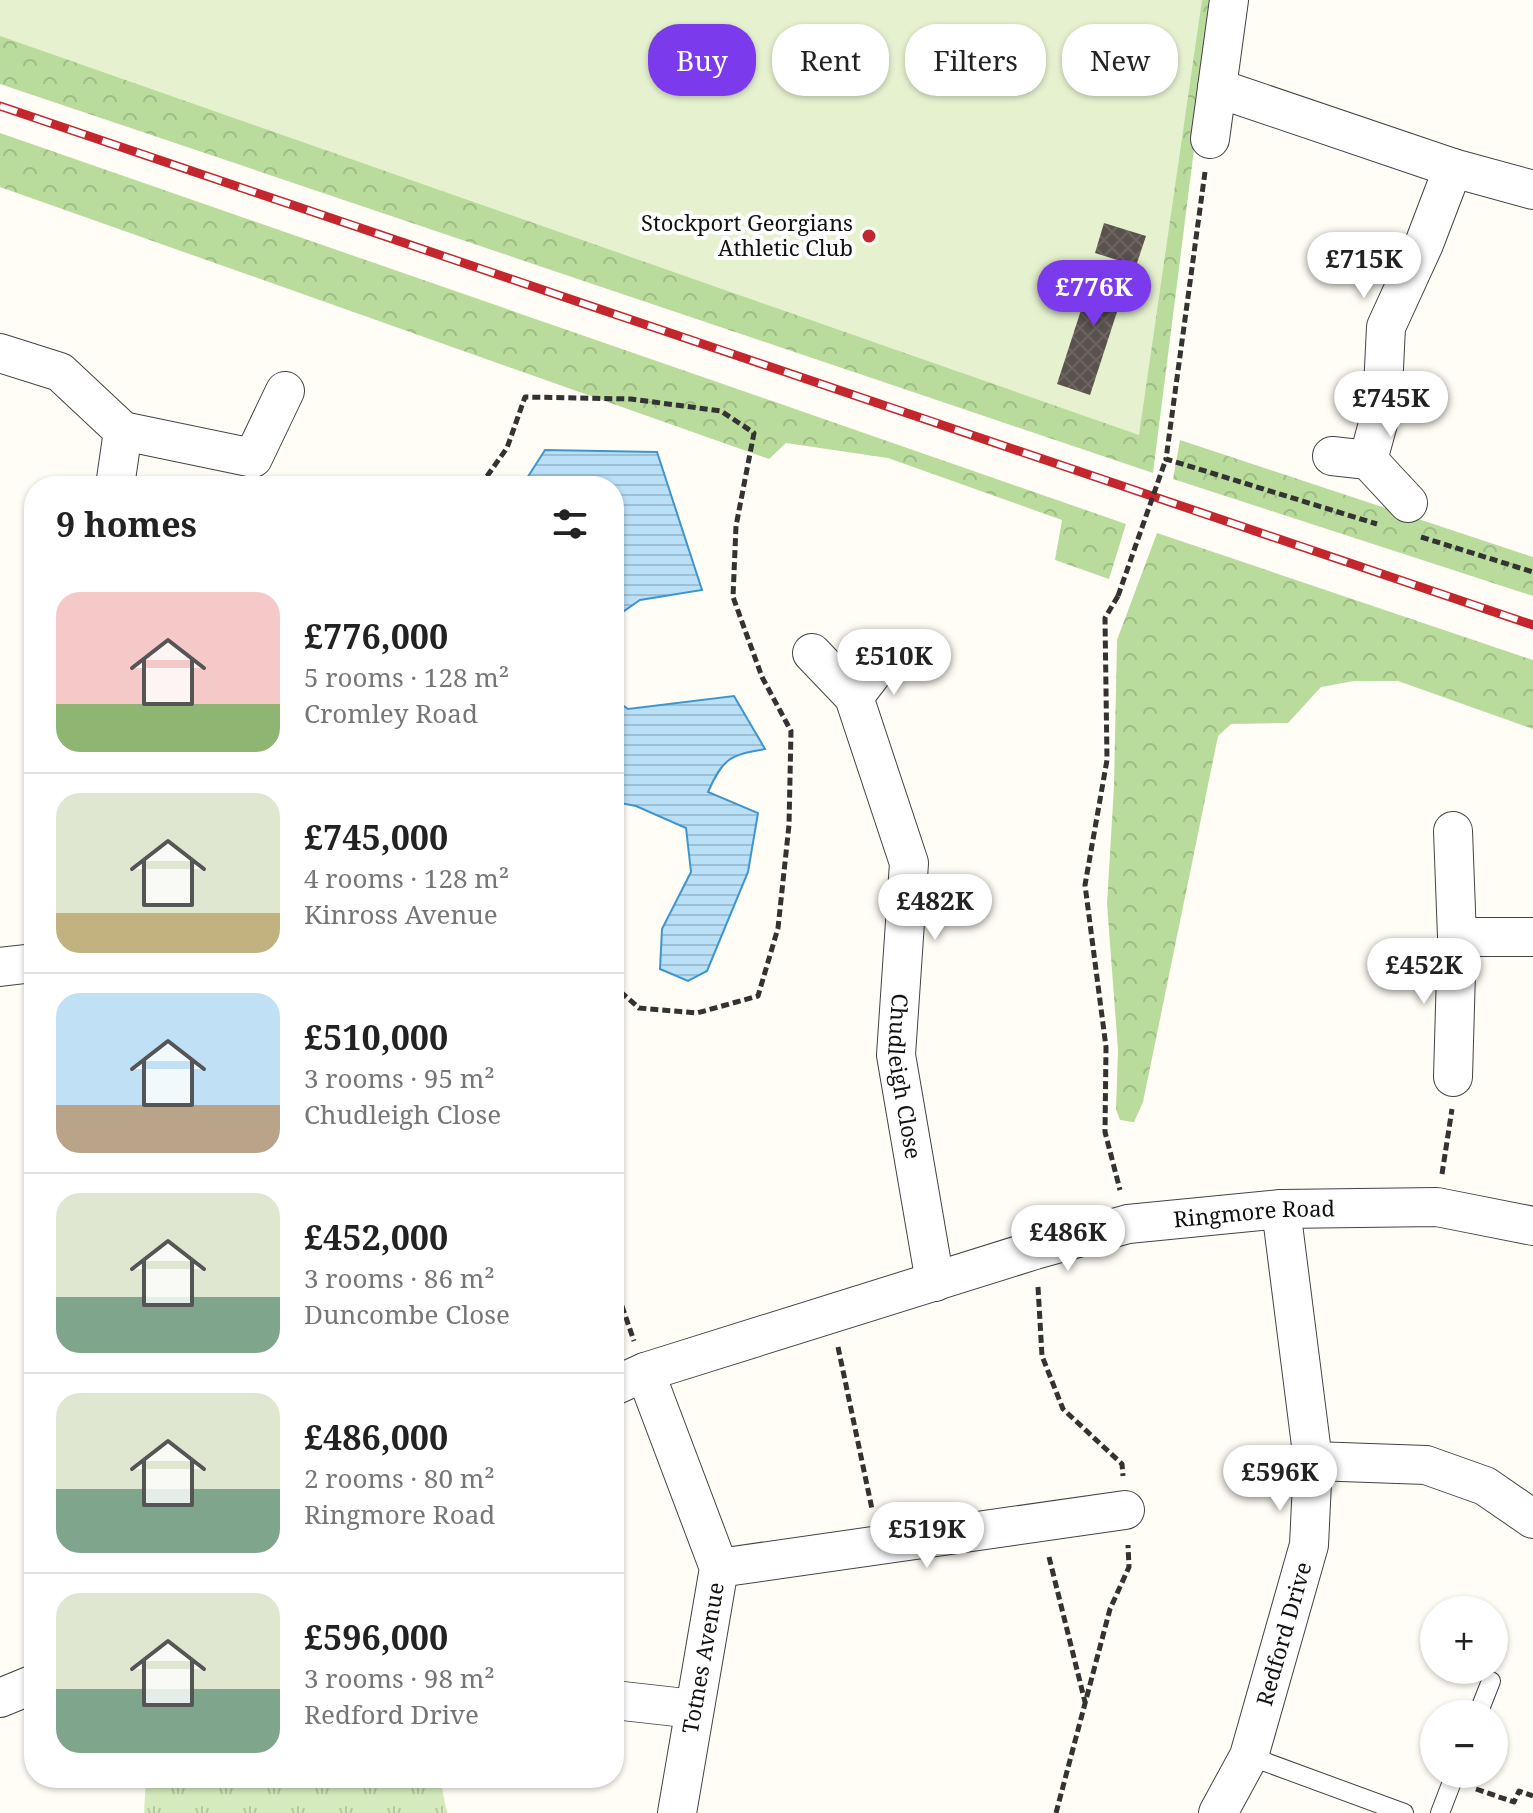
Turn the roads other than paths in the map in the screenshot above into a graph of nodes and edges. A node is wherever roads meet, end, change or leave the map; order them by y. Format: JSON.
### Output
{"nodes":[{"id":1,"x":1229,"y":0,"type":"edge"},
{"id":2,"x":1217,"y":88,"type":"junction"},
{"id":3,"x":1210,"y":139,"type":"road end"},
{"id":4,"x":1453,"y":168,"type":"junction"},
{"id":5,"x":1533,"y":190,"type":"edge"},
{"id":6,"x":0,"y":353,"type":"edge"},
{"id":7,"x":285,"y":391,"type":"dead end"},
{"id":8,"x":123,"y":431,"type":"junction"},
{"id":9,"x":116,"y":476,"type":"edge"},
{"id":10,"x":1403,"y":522,"type":"road end"},
{"id":11,"x":812,"y":653,"type":"dead end"},
{"id":12,"x":884,"y":658,"type":"dead end"},
{"id":13,"x":854,"y":697,"type":"junction"},
{"id":14,"x":1453,"y":831,"type":"dead end"},
{"id":15,"x":1457,"y":937,"type":"junction"},
{"id":16,"x":1533,"y":937,"type":"edge"},
{"id":17,"x":24,"y":964,"type":"edge"},
{"id":18,"x":0,"y":967,"type":"edge"},
{"id":19,"x":1453,"y":1077,"type":"road end"},
{"id":20,"x":1281,"y":1209,"type":"junction"},
{"id":21,"x":1533,"y":1226,"type":"edge"},
{"id":22,"x":935,"y":1282,"type":"junction"},
{"id":23,"x":630,"y":1379,"type":"edge"},
{"id":24,"x":1313,"y":1461,"type":"junction"},
{"id":25,"x":1125,"y":1510,"type":"dead end"},
{"id":26,"x":1533,"y":1519,"type":"edge"},
{"id":27,"x":719,"y":1568,"type":"junction"},
{"id":28,"x":24,"y":1688,"type":"edge"},
{"id":29,"x":0,"y":1698,"type":"edge"},
{"id":30,"x":624,"y":1701,"type":"edge"},
{"id":31,"x":694,"y":1709,"type":"junction"},
{"id":32,"x":1249,"y":1756,"type":"junction"},
{"id":33,"x":1450,"y":1788,"type":"edge"},
{"id":34,"x":677,"y":1813,"type":"edge"},
{"id":35,"x":1218,"y":1813,"type":"edge"},
{"id":36,"x":1404,"y":1813,"type":"edge"},
{"id":37,"x":1440,"y":1813,"type":"edge"}],
"edges":[{"from":1,"to":2,"type":"street"},
{"from":2,"to":3,"type":"street"},
{"from":2,"to":4,"type":"street"},
{"from":4,"to":5,"type":"street"},
{"from":4,"to":10,"type":"street"},
{"from":6,"to":8,"type":"street"},
{"from":7,"to":8,"type":"street"},
{"from":8,"to":9,"type":"street"},
{"from":11,"to":13,"type":"street","name":"Chudleigh Close"},
{"from":12,"to":13,"type":"street"},
{"from":13,"to":22,"type":"street","name":"Chudleigh Close"},
{"from":14,"to":15,"type":"street"},
{"from":15,"to":16,"type":"street"},
{"from":15,"to":19,"type":"street"},
{"from":17,"to":18,"type":"street"},
{"from":20,"to":21,"type":"street","name":"Ringmore Road"},
{"from":20,"to":22,"type":"street","name":"Ringmore Road"},
{"from":20,"to":24,"type":"street","name":"Redford Drive"},
{"from":22,"to":23,"type":"street","name":"Ringmore Road"},
{"from":23,"to":27,"type":"street","name":"Totnes Avenue"},
{"from":24,"to":26,"type":"street"},
{"from":24,"to":32,"type":"street","name":"Redford Drive"},
{"from":25,"to":27,"type":"street"},
{"from":27,"to":31,"type":"street","name":"Totnes Avenue"},
{"from":28,"to":29,"type":"street"},
{"from":30,"to":31,"type":"street"},
{"from":31,"to":34,"type":"street","name":"Totnes Avenue"},
{"from":32,"to":35,"type":"street","name":"Redford Drive"},
{"from":32,"to":36,"type":"lane"},
{"from":33,"to":37,"type":"lane"}]}
